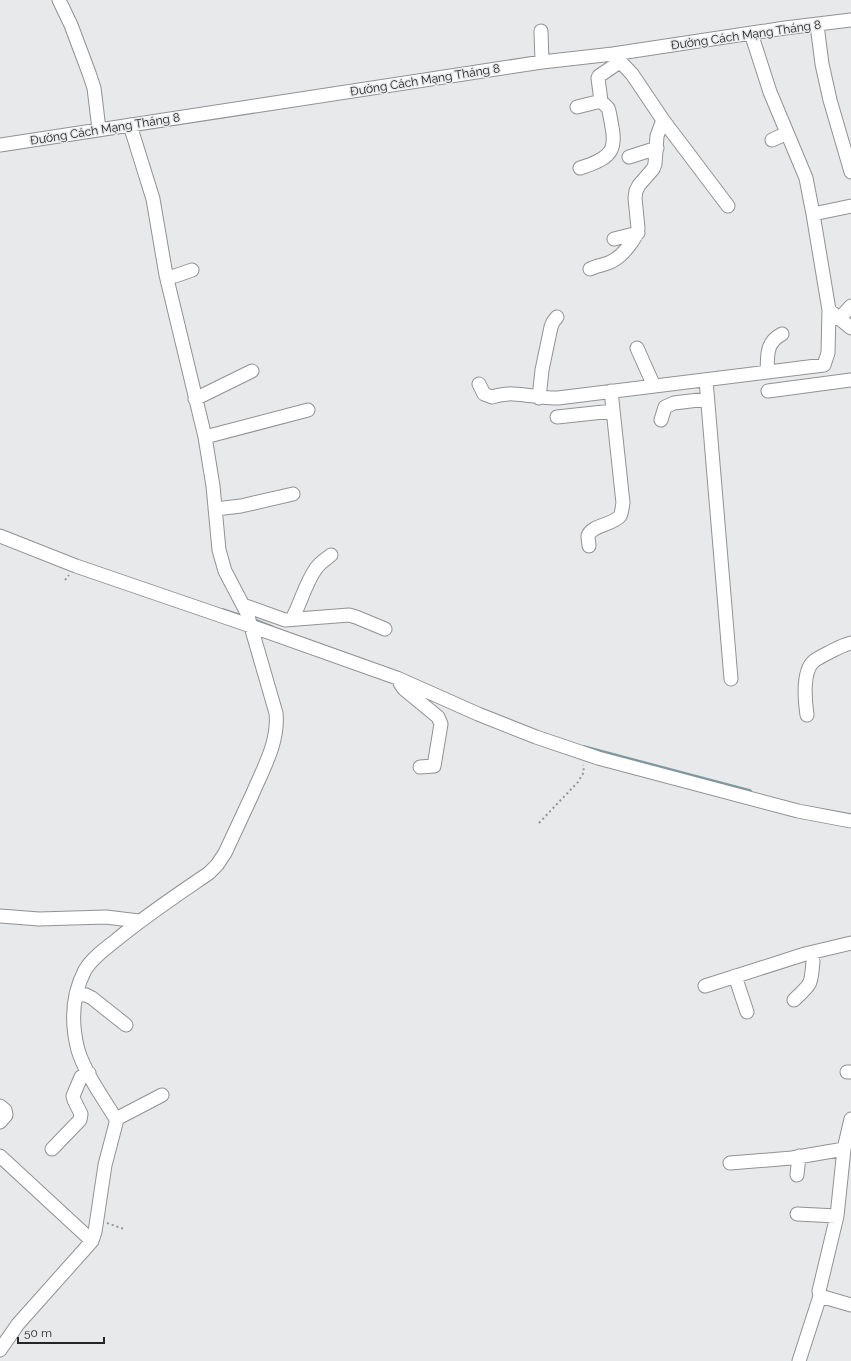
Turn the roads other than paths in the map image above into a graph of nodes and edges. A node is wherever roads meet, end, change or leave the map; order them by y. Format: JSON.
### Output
{"nodes":[{"id":1,"x":59,"y":0,"type":"edge"},
{"id":2,"x":851,"y":20,"type":"edge"},
{"id":3,"x":817,"y":24,"type":"junction"},
{"id":4,"x":541,"y":32,"type":"dead end"},
{"id":5,"x":751,"y":34,"type":"junction"},
{"id":6,"x":617,"y":57,"type":"junction"},
{"id":7,"x":542,"y":62,"type":"junction"},
{"id":8,"x":601,"y":101,"type":"junction"},
{"id":9,"x":578,"y":107,"type":"dead end"},
{"id":10,"x":663,"y":120,"type":"junction"},
{"id":11,"x":130,"y":125,"type":"junction"},
{"id":12,"x":99,"y":129,"type":"junction"},
{"id":13,"x":787,"y":132,"type":"junction"},
{"id":14,"x":772,"y":140,"type":"dead end"},
{"id":15,"x":0,"y":145,"type":"edge"},
{"id":16,"x":657,"y":148,"type":"junction"},
{"id":17,"x":629,"y":157,"type":"dead end"},
{"id":18,"x":580,"y":168,"type":"dead end"},
{"id":19,"x":851,"y":172,"type":"edge"},
{"id":20,"x":728,"y":206,"type":"dead end"},
{"id":21,"x":851,"y":206,"type":"edge"},
{"id":22,"x":813,"y":214,"type":"junction"},
{"id":23,"x":638,"y":233,"type":"junction"},
{"id":24,"x":614,"y":239,"type":"dead end"},
{"id":25,"x":590,"y":269,"type":"dead end"},
{"id":26,"x":192,"y":270,"type":"dead end"},
{"id":27,"x":166,"y":275,"type":"junction"},
{"id":28,"x":851,"y":306,"type":"edge"},
{"id":29,"x":829,"y":310,"type":"junction"},
{"id":30,"x":557,"y":318,"type":"dead end"},
{"id":31,"x":839,"y":319,"type":"junction"},
{"id":32,"x":851,"y":328,"type":"edge"},
{"id":33,"x":782,"y":334,"type":"dead end"},
{"id":34,"x":637,"y":348,"type":"dead end"},
{"id":35,"x":252,"y":371,"type":"dead end"},
{"id":36,"x":768,"y":372,"type":"junction"},
{"id":37,"x":706,"y":380,"type":"junction"},
{"id":38,"x":851,"y":380,"type":"edge"},
{"id":39,"x":479,"y":384,"type":"dead end"},
{"id":40,"x":654,"y":386,"type":"junction"},
{"id":41,"x":611,"y":391,"type":"junction"},
{"id":42,"x":768,"y":391,"type":"dead end"},
{"id":43,"x":539,"y":398,"type":"junction"},
{"id":44,"x":196,"y":399,"type":"junction"},
{"id":45,"x":707,"y":399,"type":"junction"},
{"id":46,"x":308,"y":410,"type":"dead end"},
{"id":47,"x":613,"y":411,"type":"junction"},
{"id":48,"x":557,"y":417,"type":"dead end"},
{"id":49,"x":661,"y":420,"type":"dead end"},
{"id":50,"x":205,"y":437,"type":"junction"},
{"id":51,"x":293,"y":494,"type":"dead end"},
{"id":52,"x":215,"y":509,"type":"junction"},
{"id":53,"x":0,"y":536,"type":"edge"},
{"id":54,"x":589,"y":546,"type":"dead end"},
{"id":55,"x":331,"y":555,"type":"dead end"},
{"id":56,"x":247,"y":617,"type":"junction"},
{"id":57,"x":292,"y":620,"type":"junction"},
{"id":58,"x":385,"y":629,"type":"dead end"},
{"id":59,"x":851,"y":643,"type":"edge"},
{"id":60,"x":397,"y":678,"type":"junction"},
{"id":61,"x":731,"y":679,"type":"dead end"},
{"id":62,"x":806,"y":715,"type":"dead end"},
{"id":63,"x":420,"y":767,"type":"dead end"},
{"id":64,"x":851,"y":821,"type":"edge"},
{"id":65,"x":0,"y":916,"type":"edge"},
{"id":66,"x":139,"y":921,"type":"junction"},
{"id":67,"x":851,"y":943,"type":"edge"},
{"id":68,"x":814,"y":956,"type":"junction"},
{"id":69,"x":735,"y":976,"type":"junction"},
{"id":70,"x":705,"y":986,"type":"dead end"},
{"id":71,"x":76,"y":994,"type":"junction"},
{"id":72,"x":794,"y":1000,"type":"dead end"},
{"id":73,"x":747,"y":1012,"type":"dead end"},
{"id":74,"x":126,"y":1025,"type":"dead end"},
{"id":75,"x":89,"y":1073,"type":"junction"},
{"id":76,"x":162,"y":1096,"type":"dead end"},
{"id":77,"x":0,"y":1106,"type":"edge"},
{"id":78,"x":116,"y":1119,"type":"junction"},
{"id":79,"x":851,"y":1119,"type":"edge"},
{"id":80,"x":0,"y":1122,"type":"edge"},
{"id":81,"x":52,"y":1149,"type":"dead end"},
{"id":82,"x":844,"y":1149,"type":"junction"},
{"id":83,"x":0,"y":1156,"type":"edge"},
{"id":84,"x":799,"y":1156,"type":"junction"},
{"id":85,"x":730,"y":1163,"type":"dead end"},
{"id":86,"x":797,"y":1175,"type":"dead end"},
{"id":87,"x":797,"y":1214,"type":"dead end"},
{"id":88,"x":837,"y":1216,"type":"junction"},
{"id":89,"x":92,"y":1241,"type":"junction"},
{"id":90,"x":820,"y":1296,"type":"junction"},
{"id":91,"x":851,"y":1305,"type":"edge"},
{"id":92,"x":0,"y":1350,"type":"edge"},
{"id":93,"x":799,"y":1361,"type":"edge"}],
"edges":[{"from":1,"to":12,"type":"street"},
{"from":2,"to":3,"type":"street","name":"Đường Cách Mạng Tháng 8"},
{"from":3,"to":5,"type":"street","name":"Đường Cách Mạng Tháng 8"},
{"from":3,"to":19,"type":"street"},
{"from":4,"to":7,"type":"street"},
{"from":5,"to":6,"type":"street","name":"Đường Cách Mạng Tháng 8"},
{"from":5,"to":13,"type":"street"},
{"from":6,"to":7,"type":"street","name":"Đường Cách Mạng Tháng 8"},
{"from":6,"to":8,"type":"street"},
{"from":6,"to":10,"type":"street"},
{"from":7,"to":11,"type":"street","name":"Đường Cách Mạng Tháng 8"},
{"from":8,"to":9,"type":"street"},
{"from":8,"to":18,"type":"street"},
{"from":10,"to":16,"type":"street"},
{"from":10,"to":20,"type":"street"},
{"from":11,"to":12,"type":"street","name":"Đường Cách Mạng Tháng 8"},
{"from":11,"to":27,"type":"street"},
{"from":12,"to":15,"type":"street","name":"Đường Cách Mạng Tháng 8"},
{"from":13,"to":14,"type":"street"},
{"from":13,"to":22,"type":"street"},
{"from":16,"to":17,"type":"street"},
{"from":16,"to":23,"type":"street"},
{"from":21,"to":22,"type":"street"},
{"from":22,"to":29,"type":"street"},
{"from":23,"to":24,"type":"street"},
{"from":23,"to":25,"type":"street"},
{"from":26,"to":27,"type":"street"},
{"from":27,"to":44,"type":"street"},
{"from":28,"to":31,"type":"street"},
{"from":29,"to":31,"type":"street"},
{"from":29,"to":36,"type":"street"},
{"from":30,"to":43,"type":"street"},
{"from":31,"to":32,"type":"street"},
{"from":33,"to":36,"type":"street"},
{"from":34,"to":40,"type":"street"},
{"from":35,"to":44,"type":"street"},
{"from":36,"to":37,"type":"street"},
{"from":37,"to":40,"type":"street"},
{"from":37,"to":45,"type":"street"},
{"from":38,"to":42,"type":"street"},
{"from":39,"to":43,"type":"street"},
{"from":40,"to":41,"type":"street"},
{"from":41,"to":43,"type":"street"},
{"from":41,"to":47,"type":"street"},
{"from":44,"to":50,"type":"street"},
{"from":45,"to":49,"type":"street"},
{"from":45,"to":61,"type":"street"},
{"from":46,"to":50,"type":"street"},
{"from":47,"to":48,"type":"street"},
{"from":47,"to":54,"type":"street"},
{"from":50,"to":52,"type":"street"},
{"from":51,"to":52,"type":"street"},
{"from":52,"to":56,"type":"street"},
{"from":53,"to":56,"type":"street"},
{"from":55,"to":57,"type":"street"},
{"from":56,"to":57,"type":"street"},
{"from":56,"to":60,"type":"street"},
{"from":56,"to":66,"type":"street"},
{"from":57,"to":58,"type":"street"},
{"from":59,"to":62,"type":"street"},
{"from":60,"to":63,"type":"street"},
{"from":60,"to":64,"type":"street"},
{"from":65,"to":66,"type":"street"},
{"from":66,"to":71,"type":"street"},
{"from":67,"to":68,"type":"street"},
{"from":68,"to":69,"type":"street"},
{"from":68,"to":72,"type":"street"},
{"from":69,"to":70,"type":"street"},
{"from":69,"to":73,"type":"street"},
{"from":71,"to":74,"type":"street"},
{"from":71,"to":75,"type":"street"},
{"from":75,"to":78,"type":"street"},
{"from":75,"to":81,"type":"street"},
{"from":76,"to":78,"type":"street"},
{"from":77,"to":80,"type":"street"},
{"from":78,"to":89,"type":"street"},
{"from":79,"to":82,"type":"street"},
{"from":82,"to":84,"type":"street"},
{"from":82,"to":88,"type":"street"},
{"from":83,"to":89,"type":"street"},
{"from":84,"to":85,"type":"street"},
{"from":84,"to":86,"type":"street"},
{"from":87,"to":88,"type":"street"},
{"from":88,"to":90,"type":"street"},
{"from":89,"to":92,"type":"street"},
{"from":90,"to":91,"type":"street"},
{"from":90,"to":93,"type":"street"}]}
